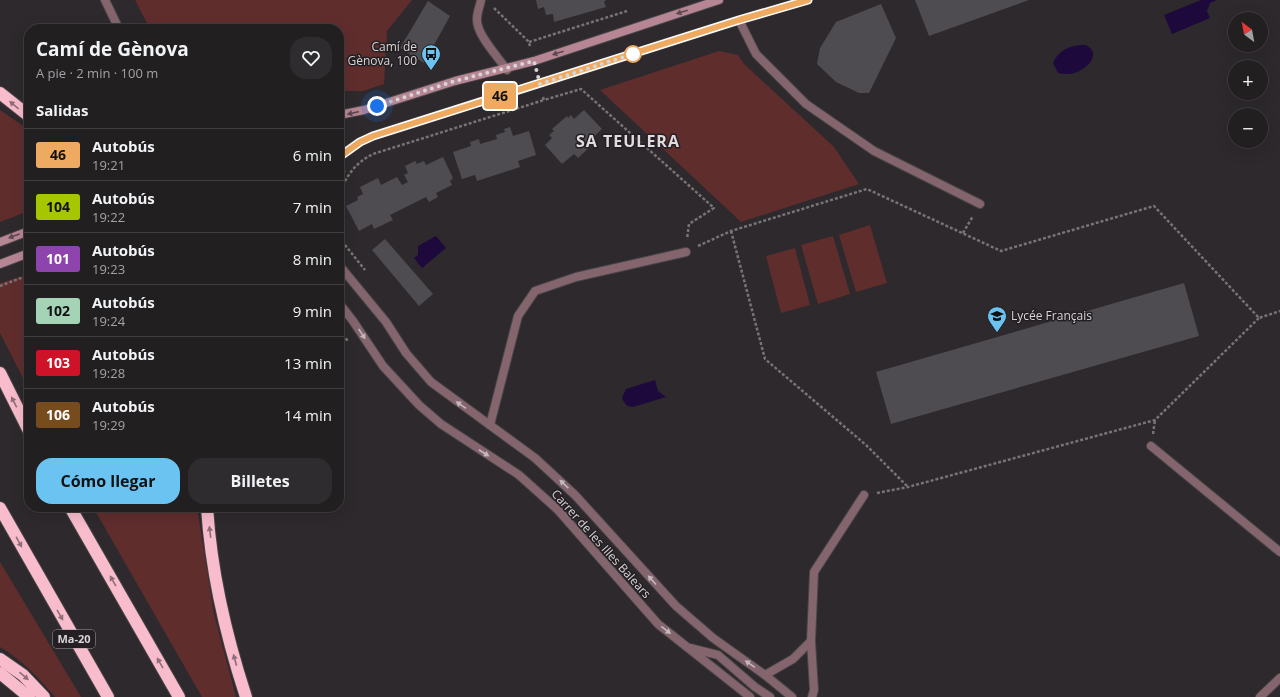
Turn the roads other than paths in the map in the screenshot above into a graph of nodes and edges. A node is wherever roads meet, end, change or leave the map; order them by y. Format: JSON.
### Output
{"nodes":[{"id":1,"x":105,"y":0,"type":"edge"},
{"id":2,"x":481,"y":0,"type":"edge"},
{"id":3,"x":719,"y":0,"type":"edge"},
{"id":4,"x":808,"y":0,"type":"edge"},
{"id":5,"x":739,"y":20,"type":"junction"},
{"id":6,"x":117,"y":24,"type":"edge"},
{"id":7,"x":507,"y":70,"type":"junction"},
{"id":8,"x":0,"y":93,"type":"edge"},
{"id":9,"x":24,"y":112,"type":"edge"},
{"id":10,"x":344,"y":115,"type":"edge"},
{"id":11,"x":344,"y":153,"type":"edge"},
{"id":12,"x":980,"y":204,"type":"road end"},
{"id":13,"x":24,"y":233,"type":"edge"},
{"id":14,"x":0,"y":242,"type":"edge"},
{"id":15,"x":686,"y":252,"type":"road end"},
{"id":16,"x":24,"y":255,"type":"edge"},
{"id":17,"x":3,"y":262,"type":"edge"},
{"id":18,"x":344,"y":272,"type":"edge"},
{"id":19,"x":344,"y":309,"type":"edge"},
{"id":20,"x":0,"y":373,"type":"edge"},
{"id":21,"x":24,"y":421,"type":"edge"},
{"id":22,"x":490,"y":425,"type":"junction"},
{"id":23,"x":1151,"y":446,"type":"dead end"},
{"id":24,"x":864,"y":495,"type":"road end"},
{"id":25,"x":0,"y":508,"type":"edge"},
{"id":26,"x":73,"y":512,"type":"edge"},
{"id":27,"x":209,"y":512,"type":"edge"},
{"id":28,"x":1280,"y":552,"type":"edge"},
{"id":29,"x":811,"y":641,"type":"junction"},
{"id":30,"x":688,"y":647,"type":"junction"},
{"id":31,"x":0,"y":659,"type":"edge"},
{"id":32,"x":0,"y":672,"type":"edge"},
{"id":33,"x":765,"y":675,"type":"junction"},
{"id":34,"x":1280,"y":678,"type":"edge"},
{"id":35,"x":29,"y":697,"type":"edge"},
{"id":36,"x":44,"y":697,"type":"edge"},
{"id":37,"x":108,"y":697,"type":"edge"},
{"id":38,"x":179,"y":697,"type":"edge"},
{"id":39,"x":246,"y":697,"type":"edge"},
{"id":40,"x":750,"y":697,"type":"edge"},
{"id":41,"x":770,"y":697,"type":"edge"},
{"id":42,"x":792,"y":697,"type":"edge"},
{"id":43,"x":812,"y":697,"type":"edge"},
{"id":44,"x":1260,"y":697,"type":"edge"}],
"edges":[{"from":1,"to":6,"type":"street"},
{"from":2,"to":7,"type":"street"},
{"from":3,"to":7,"type":"street","one_way":true},
{"from":4,"to":5,"type":"street"},
{"from":5,"to":11,"type":"street"},
{"from":5,"to":12,"type":"street"},
{"from":7,"to":10,"type":"street","one_way":true},
{"from":9,"to":8,"type":"highway","one_way":true},
{"from":13,"to":14,"type":"street","one_way":true},
{"from":15,"to":22,"type":"street"},
{"from":16,"to":17,"type":"street"},
{"from":22,"to":18,"type":"street","name":"Carrer de les Illes Balears","one_way":true},
{"from":19,"to":30,"type":"street","name":"Carrer de les Illes Balears","one_way":true},
{"from":21,"to":20,"type":"highway","one_way":true},
{"from":33,"to":22,"type":"street","name":"Carrer de les Illes Balears","one_way":true},
{"from":23,"to":28,"type":"street"},
{"from":24,"to":29,"type":"street"},
{"from":25,"to":37,"type":"highway","number":"Ma-20","one_way":true},
{"from":38,"to":26,"type":"highway","one_way":true},
{"from":39,"to":27,"type":"highway","one_way":true},
{"from":29,"to":33,"type":"street"},
{"from":29,"to":43,"type":"street"},
{"from":30,"to":40,"type":"street","name":"Carrer de les Illes Balears"},
{"from":30,"to":41,"type":"street"},
{"from":31,"to":36,"type":"highway","one_way":true},
{"from":32,"to":35,"type":"highway"},
{"from":33,"to":42,"type":"street","name":"Carrer de les Illes Balears"},
{"from":34,"to":44,"type":"street"}]}
